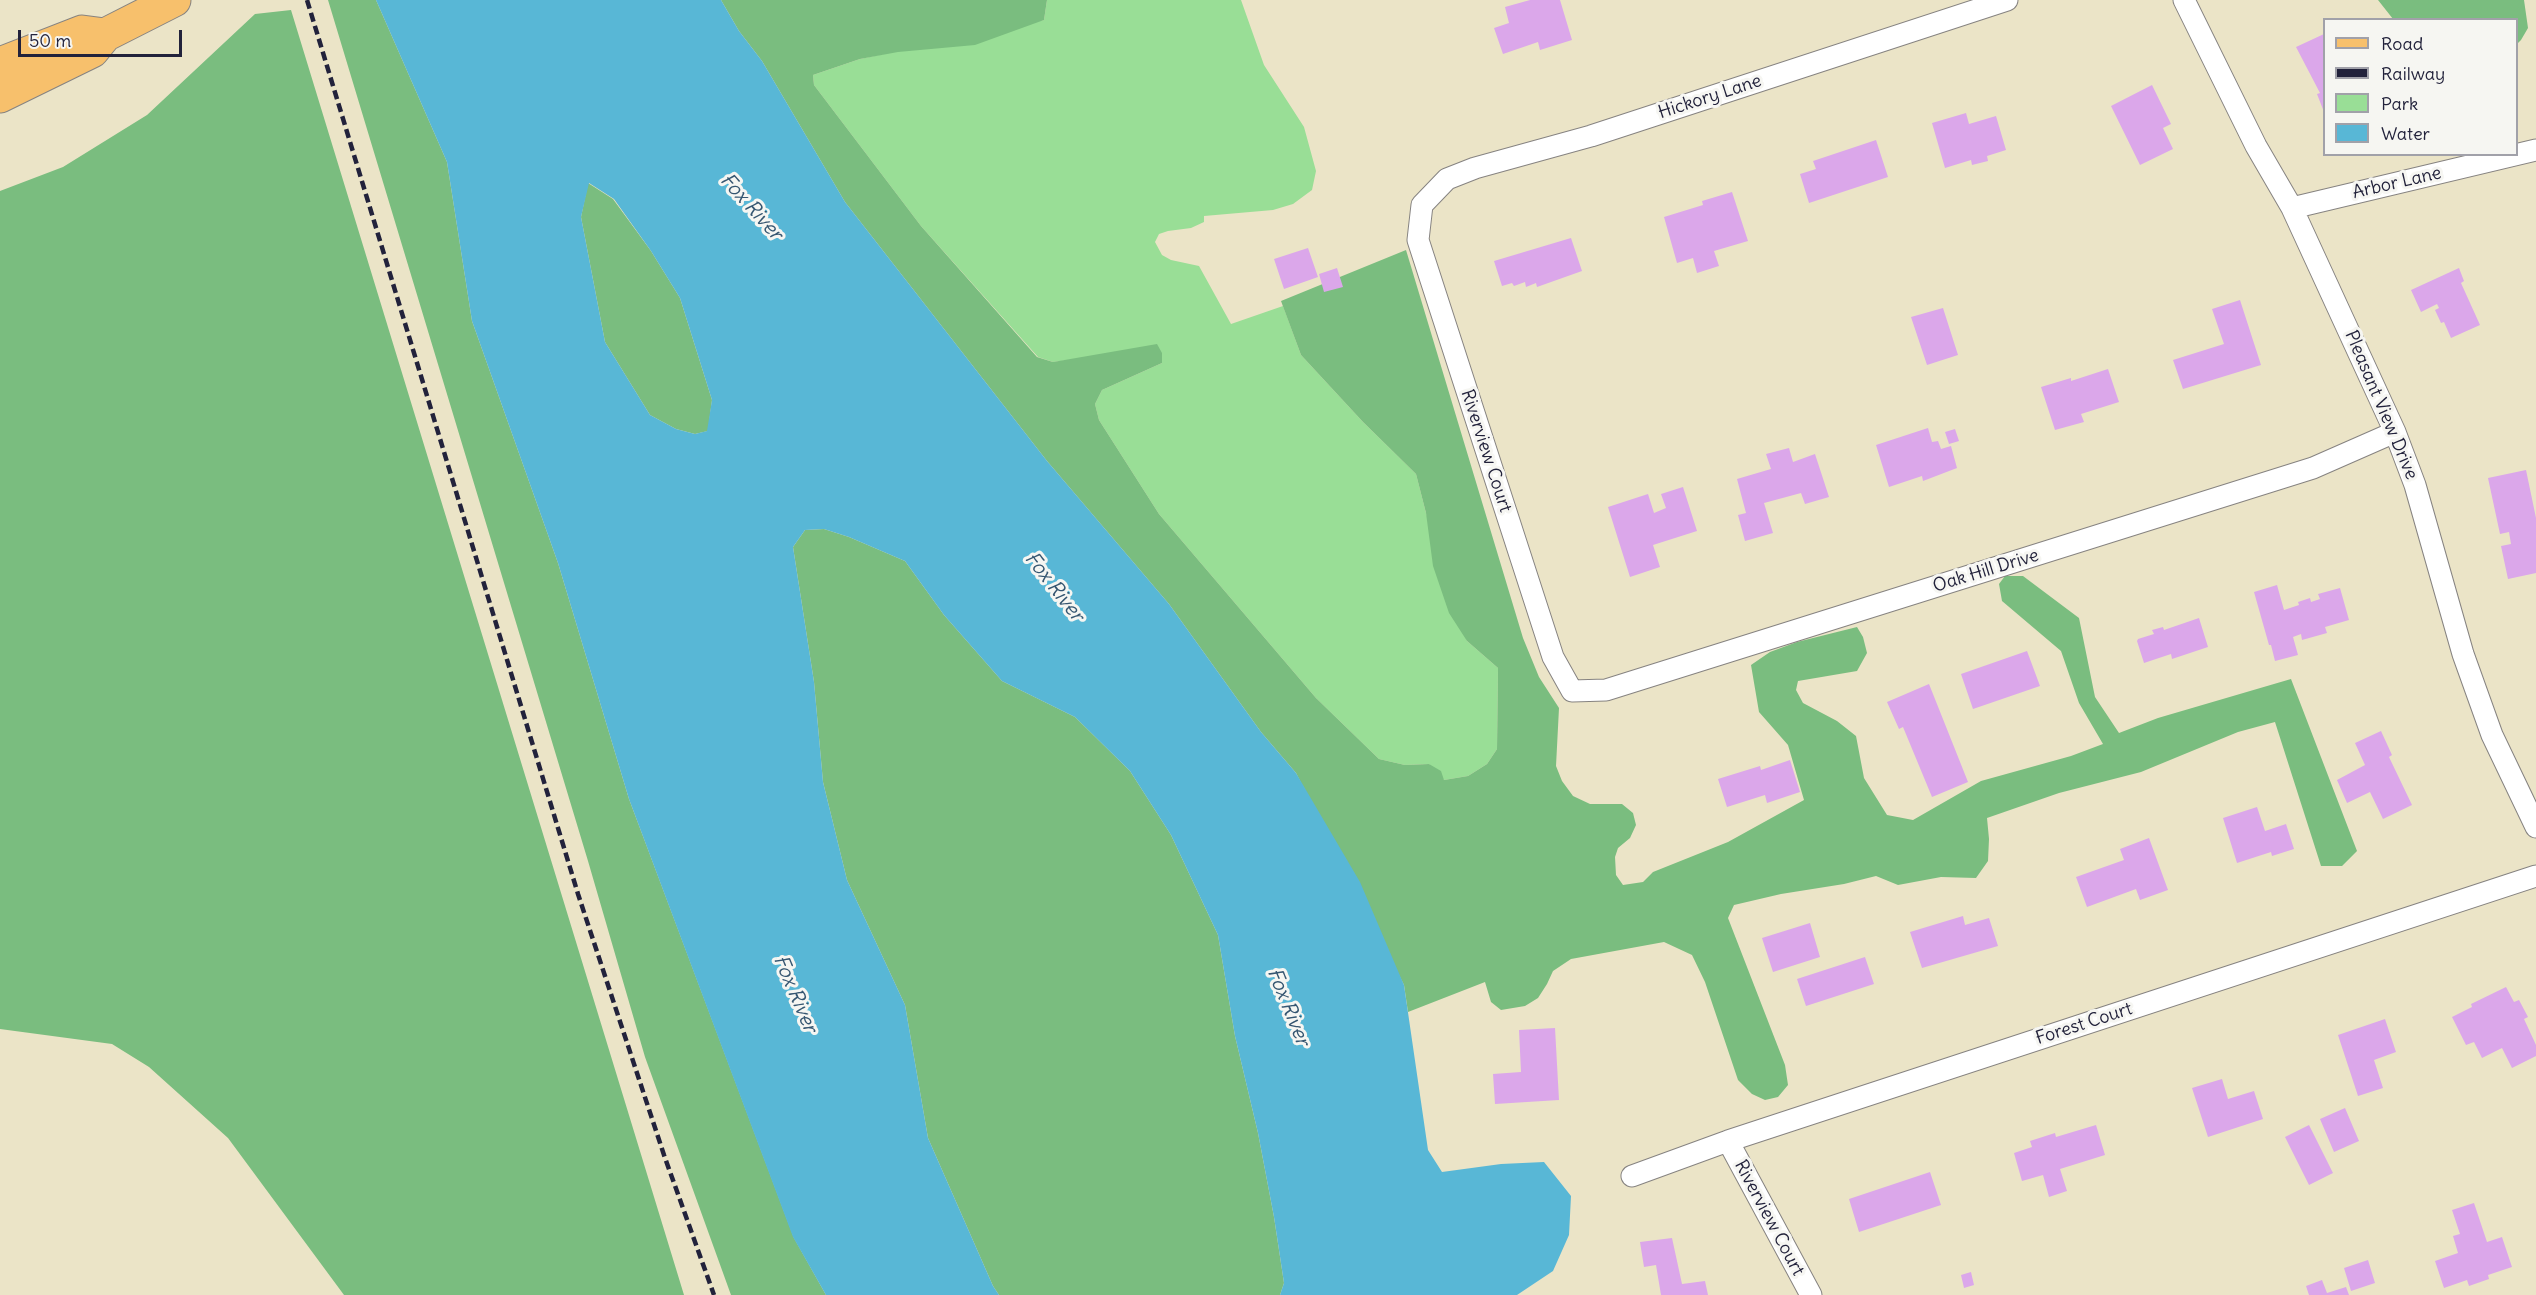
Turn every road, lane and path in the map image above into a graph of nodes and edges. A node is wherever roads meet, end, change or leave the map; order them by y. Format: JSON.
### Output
{"nodes":[{"id":1,"x":174,"y":0,"type":"edge"},
{"id":2,"x":2007,"y":0,"type":"edge"},
{"id":3,"x":2184,"y":0,"type":"edge"},
{"id":4,"x":105,"y":35,"type":"junction"},
{"id":5,"x":0,"y":64,"type":"edge"},
{"id":6,"x":0,"y":96,"type":"edge"},
{"id":7,"x":2536,"y":150,"type":"edge"},
{"id":8,"x":2518,"y":154,"type":"edge"},
{"id":9,"x":2511,"y":156,"type":"edge"},
{"id":10,"x":1422,"y":205,"type":"joint"},
{"id":11,"x":2292,"y":208,"type":"junction"},
{"id":12,"x":2395,"y":432,"type":"junction"},
{"id":13,"x":1572,"y":692,"type":"joint"},
{"id":14,"x":2536,"y":827,"type":"edge"},
{"id":15,"x":2536,"y":876,"type":"edge"},
{"id":16,"x":1728,"y":1141,"type":"junction"},
{"id":17,"x":1632,"y":1176,"type":"dead end"},
{"id":18,"x":1811,"y":1295,"type":"edge"}],
"edges":[{"from":1,"to":4,"type":"main road"},
{"from":2,"to":10,"type":"street","name":"Hickory Lane"},
{"from":3,"to":11,"type":"street","name":"Pleasant View Drive"},
{"from":4,"to":5,"type":"main road"},
{"from":4,"to":6,"type":"main road"},
{"from":7,"to":8,"type":"street","name":"Arbor Lane"},
{"from":9,"to":11,"type":"street","name":"Arbor Lane"},
{"from":10,"to":13,"type":"street","name":"Riverview Court"},
{"from":11,"to":12,"type":"street","name":"Pleasant View Drive"},
{"from":12,"to":13,"type":"street","name":"Oak Hill Drive"},
{"from":12,"to":14,"type":"street","name":"Pleasant View Drive"},
{"from":15,"to":16,"type":"street","name":"Forest Court"},
{"from":16,"to":17,"type":"street","name":"Forest Court"},
{"from":16,"to":18,"type":"street","name":"Riverview Court"}]}
